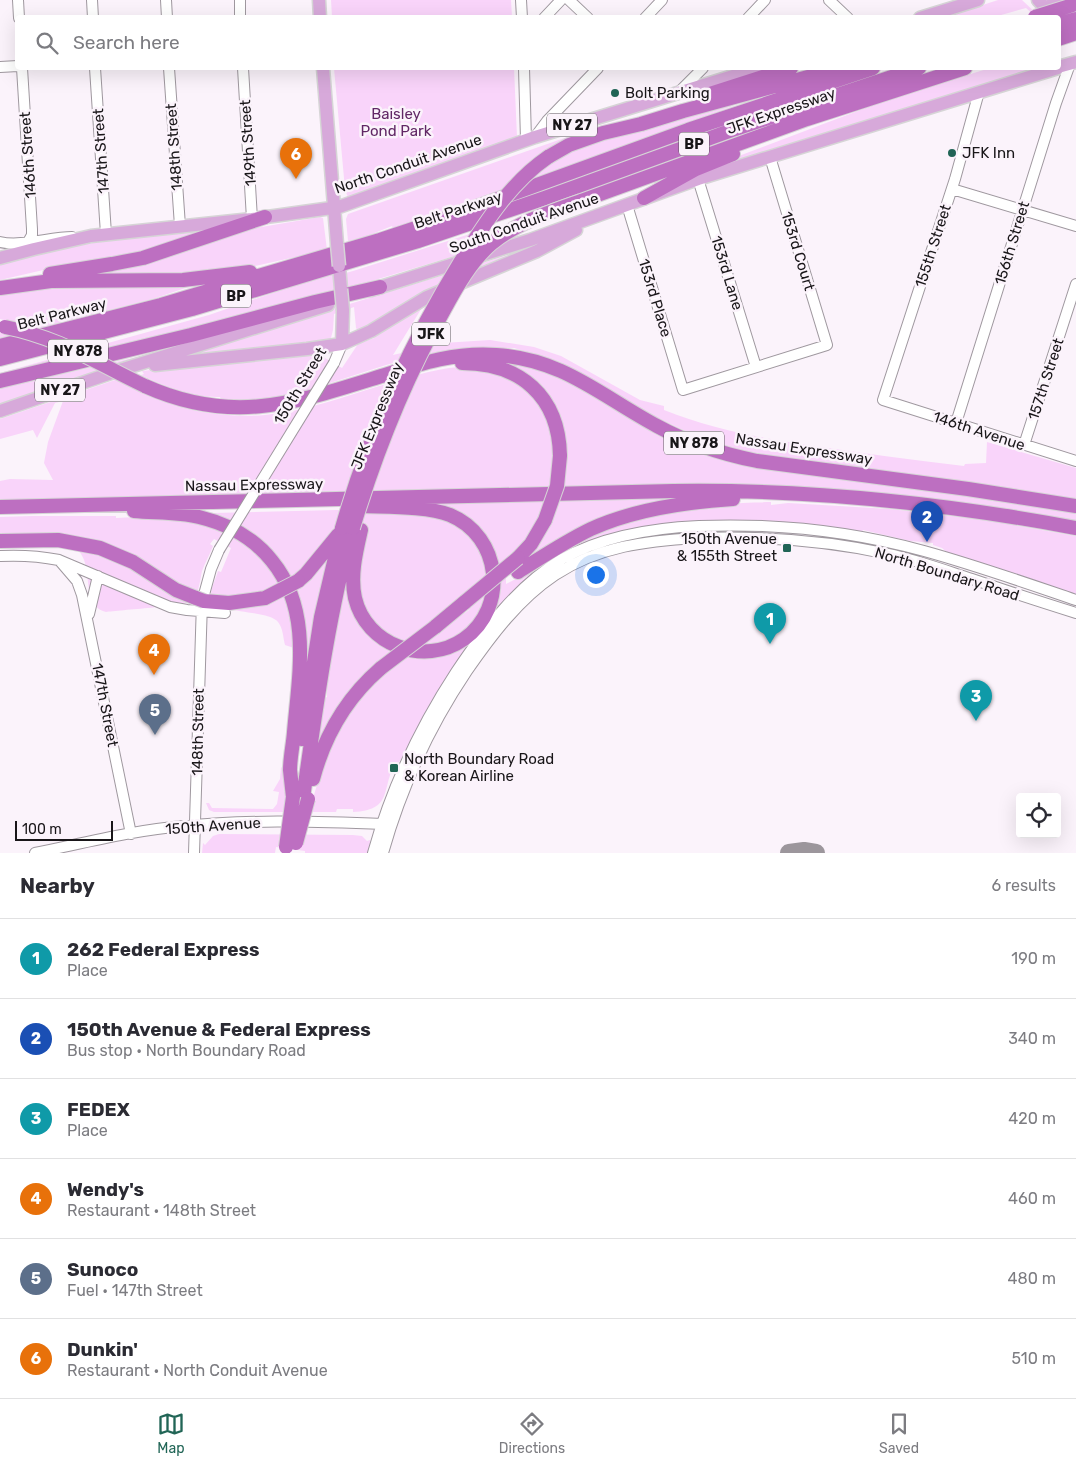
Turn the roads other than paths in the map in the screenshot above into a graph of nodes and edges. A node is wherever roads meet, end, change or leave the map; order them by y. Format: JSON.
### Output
{"nodes":[{"id":1,"x":18,"y":0,"type":"edge"},
{"id":2,"x":92,"y":0,"type":"edge"},
{"id":3,"x":166,"y":0,"type":"edge"},
{"id":4,"x":240,"y":0,"type":"edge"},
{"id":5,"x":319,"y":0,"type":"edge"},
{"id":6,"x":521,"y":0,"type":"edge"},
{"id":7,"x":561,"y":0,"type":"edge"},
{"id":8,"x":569,"y":0,"type":"edge"},
{"id":9,"x":662,"y":0,"type":"edge"},
{"id":10,"x":764,"y":0,"type":"edge"},
{"id":11,"x":829,"y":0,"type":"edge"},
{"id":12,"x":978,"y":0,"type":"edge"},
{"id":13,"x":1038,"y":0,"type":"edge"},
{"id":14,"x":1053,"y":0,"type":"edge"},
{"id":15,"x":1076,"y":4,"type":"edge"},
{"id":16,"x":19,"y":15,"type":"edge"},
{"id":17,"x":93,"y":15,"type":"edge"},
{"id":18,"x":167,"y":15,"type":"edge"},
{"id":19,"x":240,"y":15,"type":"edge"},
{"id":20,"x":320,"y":15,"type":"edge"},
{"id":21,"x":522,"y":15,"type":"edge"},
{"id":22,"x":547,"y":15,"type":"edge"},
{"id":23,"x":585,"y":15,"type":"edge"},
{"id":24,"x":648,"y":15,"type":"edge"},
{"id":25,"x":751,"y":15,"type":"edge"},
{"id":26,"x":845,"y":15,"type":"edge"},
{"id":27,"x":930,"y":15,"type":"edge"},
{"id":28,"x":1040,"y":15,"type":"edge"},
{"id":29,"x":1052,"y":15,"type":"edge"},
{"id":30,"x":1076,"y":20,"type":"edge"},
{"id":31,"x":1061,"y":22,"type":"edge"},
{"id":32,"x":1061,"y":25,"type":"edge"},
{"id":33,"x":1076,"y":33,"type":"edge"},
{"id":34,"x":1061,"y":38,"type":"edge"},
{"id":35,"x":1076,"y":38,"type":"edge"},
{"id":36,"x":1066,"y":65,"type":"edge"},
{"id":37,"x":15,"y":66,"type":"edge"},
{"id":38,"x":0,"y":67,"type":"edge"},
{"id":39,"x":22,"y":70,"type":"edge"},
{"id":40,"x":95,"y":70,"type":"edge"},
{"id":41,"x":169,"y":70,"type":"edge"},
{"id":42,"x":243,"y":70,"type":"edge"},
{"id":43,"x":323,"y":70,"type":"edge"},
{"id":44,"x":524,"y":70,"type":"edge"},
{"id":45,"x":596,"y":70,"type":"edge"},
{"id":46,"x":701,"y":70,"type":"edge"},
{"id":47,"x":754,"y":70,"type":"edge"},
{"id":48,"x":785,"y":70,"type":"edge"},
{"id":49,"x":832,"y":70,"type":"edge"},
{"id":50,"x":867,"y":70,"type":"edge"},
{"id":51,"x":913,"y":70,"type":"edge"},
{"id":52,"x":959,"y":70,"type":"edge"},
{"id":53,"x":1050,"y":70,"type":"edge"},
{"id":54,"x":979,"y":92,"type":"junction"},
{"id":55,"x":880,"y":95,"type":"junction"},
{"id":56,"x":681,"y":102,"type":"junction"},
{"id":57,"x":531,"y":138,"type":"junction"},
{"id":58,"x":770,"y":157,"type":"junction"},
{"id":59,"x":698,"y":179,"type":"junction"},
{"id":60,"x":952,"y":189,"type":"junction"},
{"id":61,"x":644,"y":198,"type":"junction"},
{"id":62,"x":627,"y":205,"type":"junction"},
{"id":63,"x":335,"y":208,"type":"junction"},
{"id":64,"x":1022,"y":209,"type":"junction"},
{"id":65,"x":606,"y":213,"type":"junction"},
{"id":66,"x":259,"y":218,"type":"junction"},
{"id":67,"x":180,"y":226,"type":"junction"},
{"id":68,"x":1076,"y":226,"type":"edge"},
{"id":69,"x":106,"y":234,"type":"junction"},
{"id":70,"x":90,"y":236,"type":"junction"},
{"id":71,"x":0,"y":242,"type":"edge"},
{"id":72,"x":28,"y":242,"type":"junction"},
{"id":73,"x":0,"y":258,"type":"edge"},
{"id":74,"x":317,"y":260,"type":"junction"},
{"id":75,"x":0,"y":286,"type":"edge"},
{"id":76,"x":380,"y":287,"type":"junction"},
{"id":77,"x":1075,"y":289,"type":"edge"},
{"id":78,"x":192,"y":309,"type":"junction"},
{"id":79,"x":3,"y":327,"type":"edge"},
{"id":80,"x":342,"y":344,"type":"junction"},
{"id":81,"x":0,"y":346,"type":"edge"},
{"id":82,"x":0,"y":359,"type":"edge"},
{"id":83,"x":756,"y":367,"type":"junction"},
{"id":84,"x":0,"y":368,"type":"edge"},
{"id":85,"x":120,"y":370,"type":"junction"},
{"id":86,"x":368,"y":380,"type":"junction"},
{"id":87,"x":0,"y":381,"type":"edge"},
{"id":88,"x":883,"y":400,"type":"joint"},
{"id":89,"x":0,"y":411,"type":"edge"},
{"id":90,"x":956,"y":423,"type":"junction"},
{"id":91,"x":1024,"y":445,"type":"junction"},
{"id":92,"x":1076,"y":461,"type":"edge"},
{"id":93,"x":838,"y":497,"type":"junction"},
{"id":94,"x":210,"y":502,"type":"junction"},
{"id":95,"x":79,"y":505,"type":"junction"},
{"id":96,"x":1076,"y":506,"type":"edge"},
{"id":97,"x":0,"y":507,"type":"edge"},
{"id":98,"x":352,"y":528,"type":"junction"},
{"id":99,"x":1076,"y":528,"type":"edge"},
{"id":100,"x":0,"y":542,"type":"edge"},
{"id":101,"x":0,"y":556,"type":"edge"},
{"id":102,"x":59,"y":560,"type":"junction"},
{"id":103,"x":518,"y":565,"type":"junction"},
{"id":104,"x":98,"y":576,"type":"junction"},
{"id":105,"x":1076,"y":600,"type":"edge"},
{"id":106,"x":201,"y":610,"type":"junction"},
{"id":107,"x":225,"y":613,"type":"dead end"},
{"id":108,"x":1076,"y":613,"type":"edge"},
{"id":109,"x":88,"y":618,"type":"junction"},
{"id":110,"x":302,"y":798,"type":"junction"},
{"id":111,"x":387,"y":824,"type":"junction"},
{"id":112,"x":195,"y":825,"type":"junction"},
{"id":113,"x":131,"y":834,"type":"junction"},
{"id":114,"x":291,"y":849,"type":"edge"},
{"id":115,"x":35,"y":853,"type":"edge"},
{"id":116,"x":194,"y":853,"type":"edge"},
{"id":117,"x":373,"y":853,"type":"edge"},
{"id":118,"x":383,"y":853,"type":"edge"}],
"edges":[{"from":1,"to":16,"type":"street"},
{"from":2,"to":17,"type":"street"},
{"from":3,"to":18,"type":"street"},
{"from":4,"to":19,"type":"street"},
{"from":5,"to":20,"type":"main road"},
{"from":6,"to":21,"type":"street"},
{"from":7,"to":22,"type":"street"},
{"from":8,"to":23,"type":"street"},
{"from":9,"to":24,"type":"street"},
{"from":10,"to":25,"type":"street"},
{"from":11,"to":26,"type":"street"},
{"from":12,"to":27,"type":"main road"},
{"from":13,"to":29,"type":"main road"},
{"from":14,"to":30,"type":"main road"},
{"from":15,"to":28,"type":"highway","bridge":true},
{"from":30,"to":31,"type":"highway","bridge":true},
{"from":32,"to":35,"type":"main road"},
{"from":33,"to":34,"type":"highway","bridge":true},
{"from":36,"to":64,"type":"street","name":"156th Street"},
{"from":37,"to":38,"type":"street"},
{"from":39,"to":72,"type":"street","name":"146th Street"},
{"from":40,"to":69,"type":"street","name":"147th Street"},
{"from":41,"to":67,"type":"street","name":"148th Street"},
{"from":42,"to":66,"type":"street","name":"149th Street"},
{"from":43,"to":63,"type":"main road","name":"150th Street"},
{"from":44,"to":57,"type":"street"},
{"from":45,"to":57,"type":"street"},
{"from":46,"to":56,"type":"street"},
{"from":47,"to":56,"type":"main road","name":"North Conduit Avenue","number":"NY 27"},
{"from":48,"to":56,"type":"highway"},
{"from":49,"to":56,"type":"highway"},
{"from":50,"to":74,"type":"highway","name":"Belt Parkway","number":"BP"},
{"from":51,"to":78,"type":"highway","name":"Belt Parkway","number":"BP"},
{"from":52,"to":55,"type":"highway","name":"JFK Expressway","number":"JFK"},
{"from":53,"to":54,"type":"main road","name":"South Conduit Avenue","number":"NY 27"},
{"from":54,"to":58,"type":"main road","name":"South Conduit Avenue","number":"NY 27"},
{"from":54,"to":60,"type":"street","name":"155th Street"},
{"from":55,"to":61,"type":"highway"},
{"from":55,"to":98,"type":"highway","name":"JFK Expressway","number":"JFK","bridge":true},
{"from":56,"to":57,"type":"main road","name":"North Conduit Avenue","number":"NY 27"},
{"from":56,"to":98,"type":"highway","name":"JFK Expressway","number":"JFK","bridge":true},
{"from":57,"to":63,"type":"main road","name":"North Conduit Avenue","number":"NY 27"},
{"from":58,"to":59,"type":"main road","name":"South Conduit Avenue","number":"NY 27"},
{"from":58,"to":83,"type":"street","name":"153rd Court"},
{"from":59,"to":61,"type":"main road","name":"South Conduit Avenue","number":"NY 27"},
{"from":59,"to":83,"type":"street","name":"153rd Lane"},
{"from":60,"to":64,"type":"street"},
{"from":60,"to":88,"type":"street","name":"155th Street"},
{"from":61,"to":62,"type":"main road","name":"South Conduit Avenue","number":"NY 27"},
{"from":62,"to":65,"type":"main road","name":"South Conduit Avenue","number":"NY 27"},
{"from":62,"to":83,"type":"street","name":"153rd Place"},
{"from":63,"to":66,"type":"main road","name":"North Conduit Avenue","number":"NY 27"},
{"from":63,"to":80,"type":"main road","name":"150th Street","bridge":true},
{"from":64,"to":68,"type":"street"},
{"from":64,"to":90,"type":"street","name":"156th Street"},
{"from":65,"to":76,"type":"main road","name":"South Conduit Avenue","number":"NY 27"},
{"from":65,"to":80,"type":"main road"},
{"from":66,"to":67,"type":"main road","name":"North Conduit Avenue","number":"NY 27"},
{"from":66,"to":75,"type":"highway"},
{"from":67,"to":69,"type":"main road","name":"North Conduit Avenue","number":"NY 27"},
{"from":69,"to":70,"type":"main road","name":"North Conduit Avenue","number":"NY 27"},
{"from":70,"to":72,"type":"street"},
{"from":70,"to":73,"type":"main road","name":"North Conduit Avenue","number":"NY 27"},
{"from":71,"to":72,"type":"street"},
{"from":74,"to":75,"type":"highway"},
{"from":74,"to":81,"type":"highway","name":"Belt Parkway","number":"BP"},
{"from":76,"to":85,"type":"main road","name":"South Conduit Avenue","number":"NY 27"},
{"from":76,"to":87,"type":"highway"},
{"from":77,"to":91,"type":"street","name":"157th Street"},
{"from":78,"to":82,"type":"highway","name":"Belt Parkway","number":"BP"},
{"from":78,"to":84,"type":"highway"},
{"from":79,"to":86,"type":"highway","name":"Nassau Expressway","number":"NY 878","bridge":true},
{"from":80,"to":85,"type":"main road"},
{"from":80,"to":106,"type":"street","name":"150th Street","bridge":true},
{"from":85,"to":89,"type":"main road","name":"South Conduit Avenue","number":"NY 27"},
{"from":86,"to":96,"type":"highway","name":"Nassau Expressway","number":"NY 878"},
{"from":86,"to":103,"type":"highway","bridge":true},
{"from":88,"to":90,"type":"street","name":"146th Avenue"},
{"from":90,"to":91,"type":"street","name":"146th Avenue"},
{"from":91,"to":92,"type":"street","name":"146th Avenue"},
{"from":93,"to":94,"type":"highway","name":"Nassau Expressway"},
{"from":93,"to":99,"type":"highway","name":"Nassau Expressway"},
{"from":93,"to":103,"type":"highway"},
{"from":94,"to":95,"type":"highway","name":"Nassau Expressway"},
{"from":94,"to":98,"type":"highway"},
{"from":95,"to":97,"type":"highway","name":"Nassau Expressway"},
{"from":95,"to":110,"type":"highway"},
{"from":98,"to":100,"type":"highway","bridge":true},
{"from":98,"to":110,"type":"highway","name":"JFK Expressway","number":"JFK"},
{"from":101,"to":102,"type":"street"},
{"from":102,"to":104,"type":"street"},
{"from":102,"to":109,"type":"street"},
{"from":103,"to":110,"type":"highway","bridge":true},
{"from":104,"to":106,"type":"street"},
{"from":104,"to":109,"type":"street","name":"147th Street"},
{"from":105,"to":111,"type":"street","name":"North Boundary Road"},
{"from":106,"to":107,"type":"street"},
{"from":106,"to":112,"type":"street","name":"148th Street"},
{"from":108,"to":111,"type":"street","name":"North Boundary Road"},
{"from":109,"to":113,"type":"street","name":"147th Street"},
{"from":110,"to":114,"type":"highway","bridge":true},
{"from":111,"to":112,"type":"street","name":"150th Avenue"},
{"from":111,"to":117,"type":"street","name":"North Boundary Road"},
{"from":111,"to":118,"type":"street","name":"North Boundary Road"},
{"from":112,"to":113,"type":"street","name":"150th Avenue"},
{"from":112,"to":116,"type":"street","name":"148th Street"},
{"from":113,"to":115,"type":"street","name":"150th Avenue"}]}
